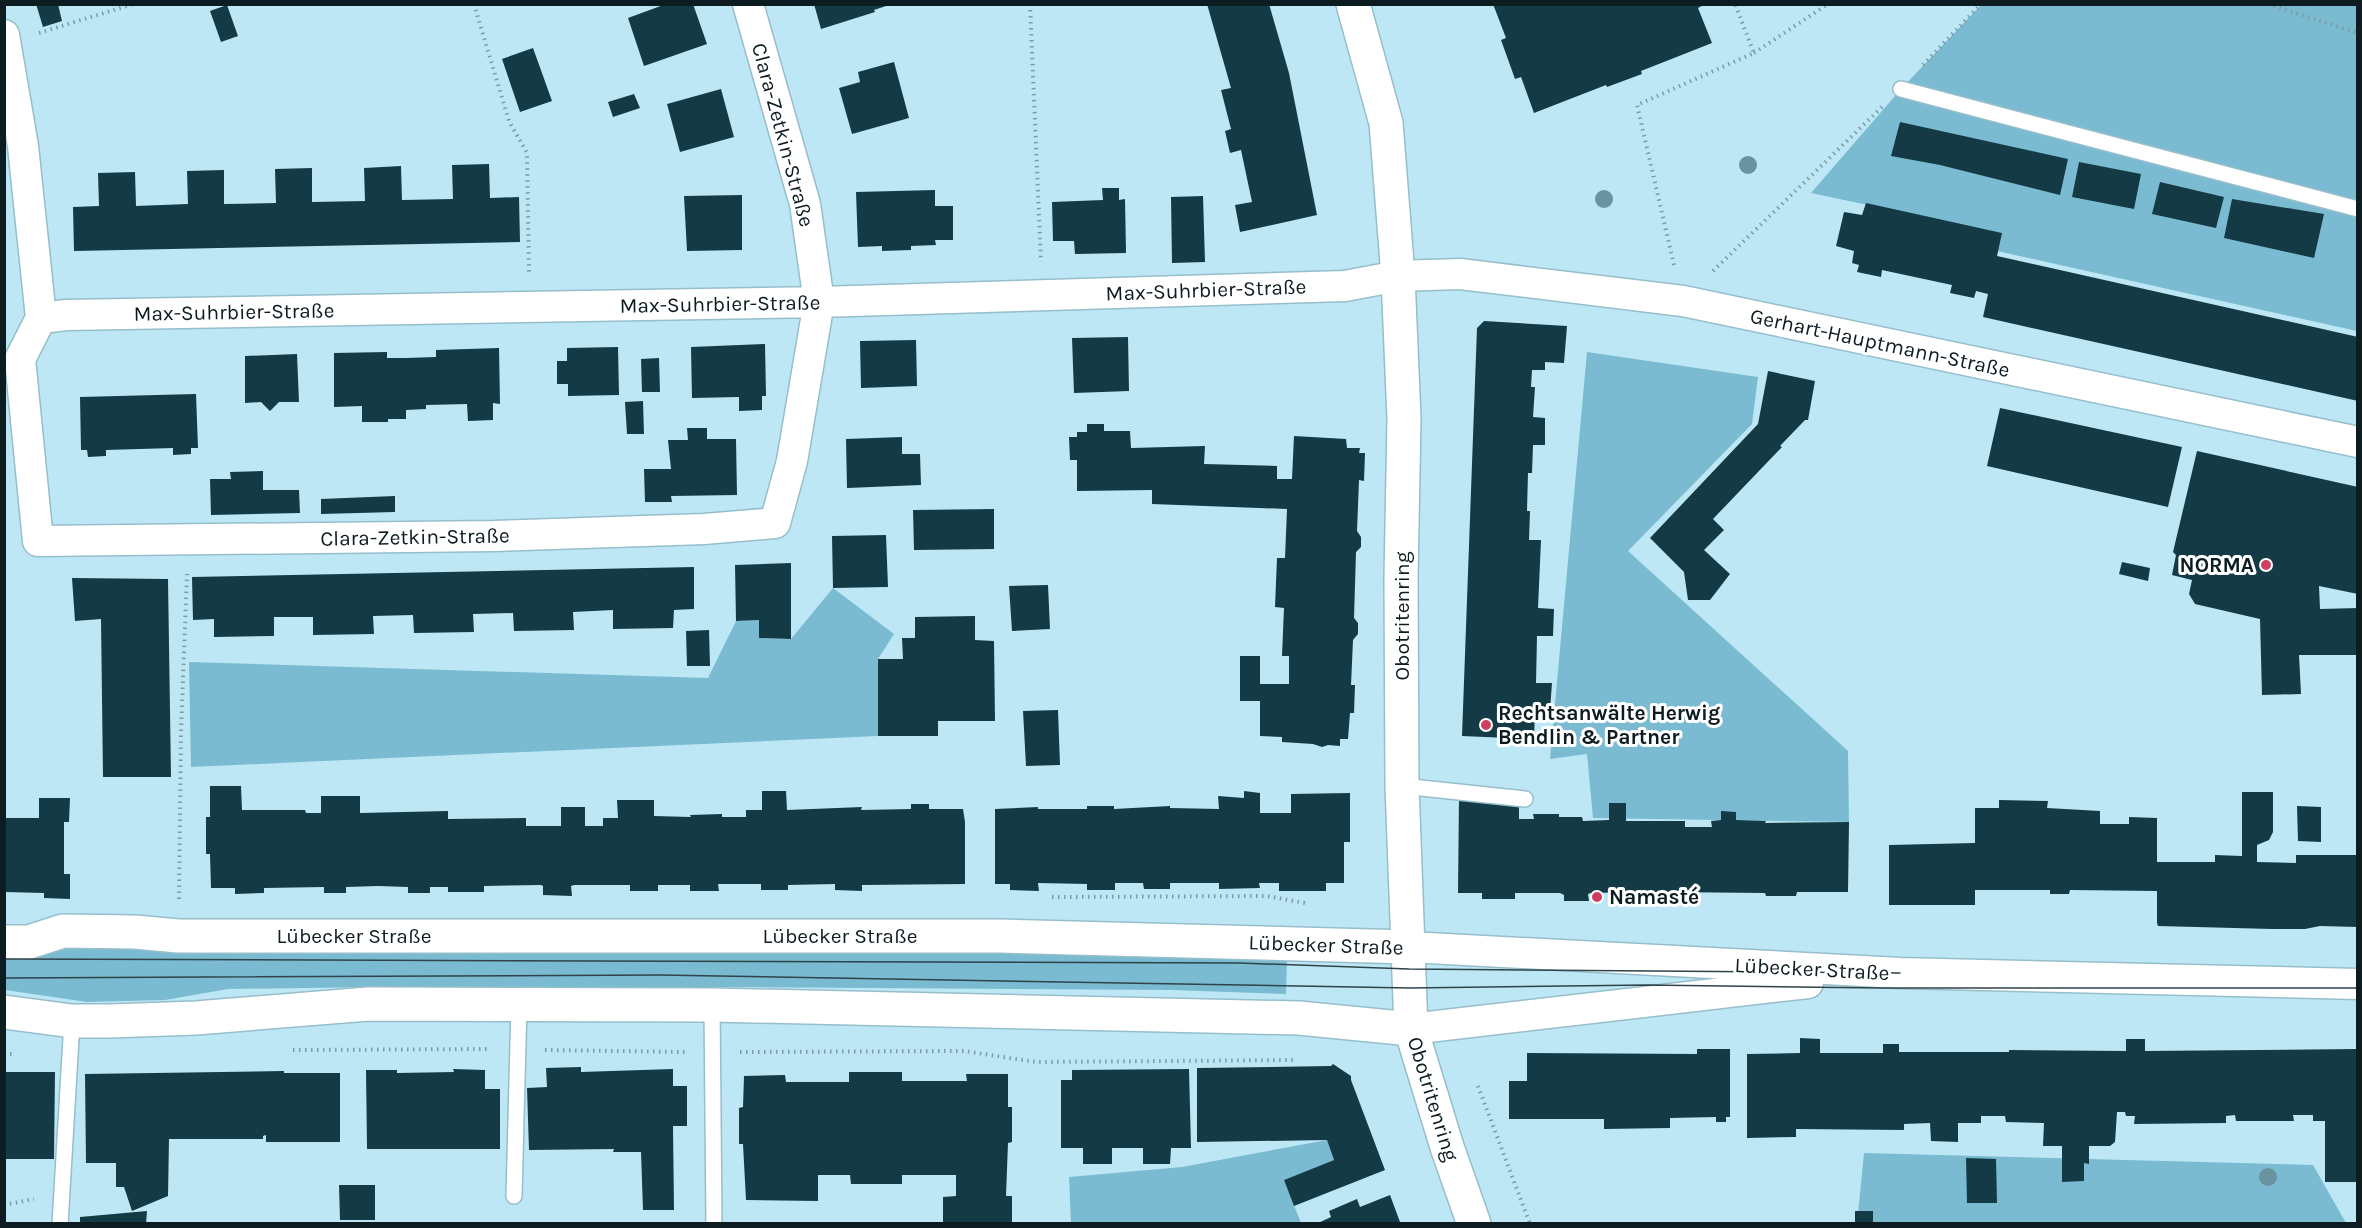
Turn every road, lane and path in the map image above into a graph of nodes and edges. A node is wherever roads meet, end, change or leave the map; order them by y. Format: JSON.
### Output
{"nodes":[{"id":1,"x":132,"y":4,"type":"edge"},
{"id":2,"x":474,"y":4,"type":"edge"},
{"id":3,"x":748,"y":4,"type":"edge"},
{"id":4,"x":1030,"y":4,"type":"edge"},
{"id":5,"x":1353,"y":4,"type":"edge"},
{"id":6,"x":1735,"y":4,"type":"edge"},
{"id":7,"x":1828,"y":4,"type":"edge"},
{"id":8,"x":1981,"y":4,"type":"edge"},
{"id":9,"x":2268,"y":4,"type":"edge"},
{"id":10,"x":2358,"y":33,"type":"edge"},
{"id":11,"x":5,"y":39,"type":"edge"},
{"id":12,"x":1754,"y":53,"type":"junction"},
{"id":13,"x":1901,"y":88,"type":"junction"},
{"id":14,"x":2358,"y":209,"type":"edge"},
{"id":15,"x":1398,"y":276,"type":"junction"},
{"id":16,"x":1042,"y":295,"type":"junction"},
{"id":17,"x":1683,"y":301,"type":"junction"},
{"id":18,"x":819,"y":302,"type":"junction"},
{"id":19,"x":529,"y":306,"type":"junction"},
{"id":20,"x":41,"y":318,"type":"junction"},
{"id":21,"x":12,"y":360,"type":"edge"},
{"id":22,"x":2358,"y":442,"type":"edge"},
{"id":23,"x":188,"y":540,"type":"junction"},
{"id":24,"x":1402,"y":786,"type":"junction"},
{"id":25,"x":1525,"y":799,"type":"dead end"},
{"id":26,"x":178,"y":936,"type":"junction"},
{"id":27,"x":4,"y":942,"type":"edge"},
{"id":28,"x":1409,"y":947,"type":"junction"},
{"id":29,"x":1900,"y":974,"type":"junction"},
{"id":30,"x":2358,"y":984,"type":"edge"},
{"id":31,"x":519,"y":1004,"type":"junction"},
{"id":32,"x":712,"y":1005,"type":"junction"},
{"id":33,"x":4,"y":1012,"type":"edge"},
{"id":34,"x":72,"y":1021,"type":"junction"},
{"id":35,"x":1411,"y":1029,"type":"junction"},
{"id":36,"x":1478,"y":1086,"type":"dead end"},
{"id":37,"x":514,"y":1196,"type":"dead end"},
{"id":38,"x":60,"y":1224,"type":"edge"},
{"id":39,"x":714,"y":1224,"type":"edge"},
{"id":40,"x":1474,"y":1224,"type":"edge"},
{"id":41,"x":1530,"y":1224,"type":"edge"}],
"edges":[{"from":1,"to":11,"type":"path"},
{"from":2,"to":19,"type":"path"},
{"from":3,"to":18,"type":"street","name":"Clara-Zetkin-Straße"},
{"from":4,"to":16,"type":"path"},
{"from":5,"to":15,"type":"street","name":"Obotritenring"},
{"from":6,"to":12,"type":"path"},
{"from":7,"to":12,"type":"path"},
{"from":8,"to":13,"type":"path"},
{"from":9,"to":10,"type":"path"},
{"from":11,"to":20,"type":"street"},
{"from":12,"to":17,"type":"path"},
{"from":13,"to":14,"type":"lane"},
{"from":13,"to":17,"type":"path"},
{"from":15,"to":16,"type":"street","name":"Max-Suhrbier-Straße"},
{"from":15,"to":17,"type":"street","name":"Gerhart-Hauptmann-Straße"},
{"from":15,"to":24,"type":"street","name":"Obotritenring"},
{"from":16,"to":18,"type":"street","name":"Max-Suhrbier-Straße"},
{"from":17,"to":22,"type":"street","name":"Gerhart-Hauptmann-Straße"},
{"from":18,"to":19,"type":"street","name":"Max-Suhrbier-Straße"},
{"from":18,"to":23,"type":"street","name":"Clara-Zetkin-Straße"},
{"from":19,"to":20,"type":"street","name":"Max-Suhrbier-Straße"},
{"from":20,"to":21,"type":"street","name":"Clara-Zetkin-Straße"},
{"from":21,"to":23,"type":"street","name":"Clara-Zetkin-Straße"},
{"from":23,"to":26,"type":"path"},
{"from":24,"to":25,"type":"lane"},
{"from":24,"to":28,"type":"street","name":"Obotritenring"},
{"from":26,"to":27,"type":"street","name":"Lübecker Straße"},
{"from":26,"to":28,"type":"street","name":"Lübecker Straße"},
{"from":28,"to":29,"type":"street","name":"Lübecker Straße"},
{"from":28,"to":35,"type":"street","name":"Obotritenring"},
{"from":29,"to":30,"type":"street"},
{"from":29,"to":35,"type":"street","name":"Lübecker Straße"},
{"from":31,"to":32,"type":"street","name":"Lübecker Straße"},
{"from":31,"to":34,"type":"street","name":"Lübecker Straße"},
{"from":31,"to":37,"type":"lane"},
{"from":32,"to":35,"type":"street","name":"Lübecker Straße"},
{"from":32,"to":39,"type":"lane"},
{"from":33,"to":34,"type":"street","name":"Lübecker Straße"},
{"from":34,"to":38,"type":"lane"},
{"from":35,"to":40,"type":"street","name":"Obotritenring"},
{"from":36,"to":41,"type":"path"}]}
